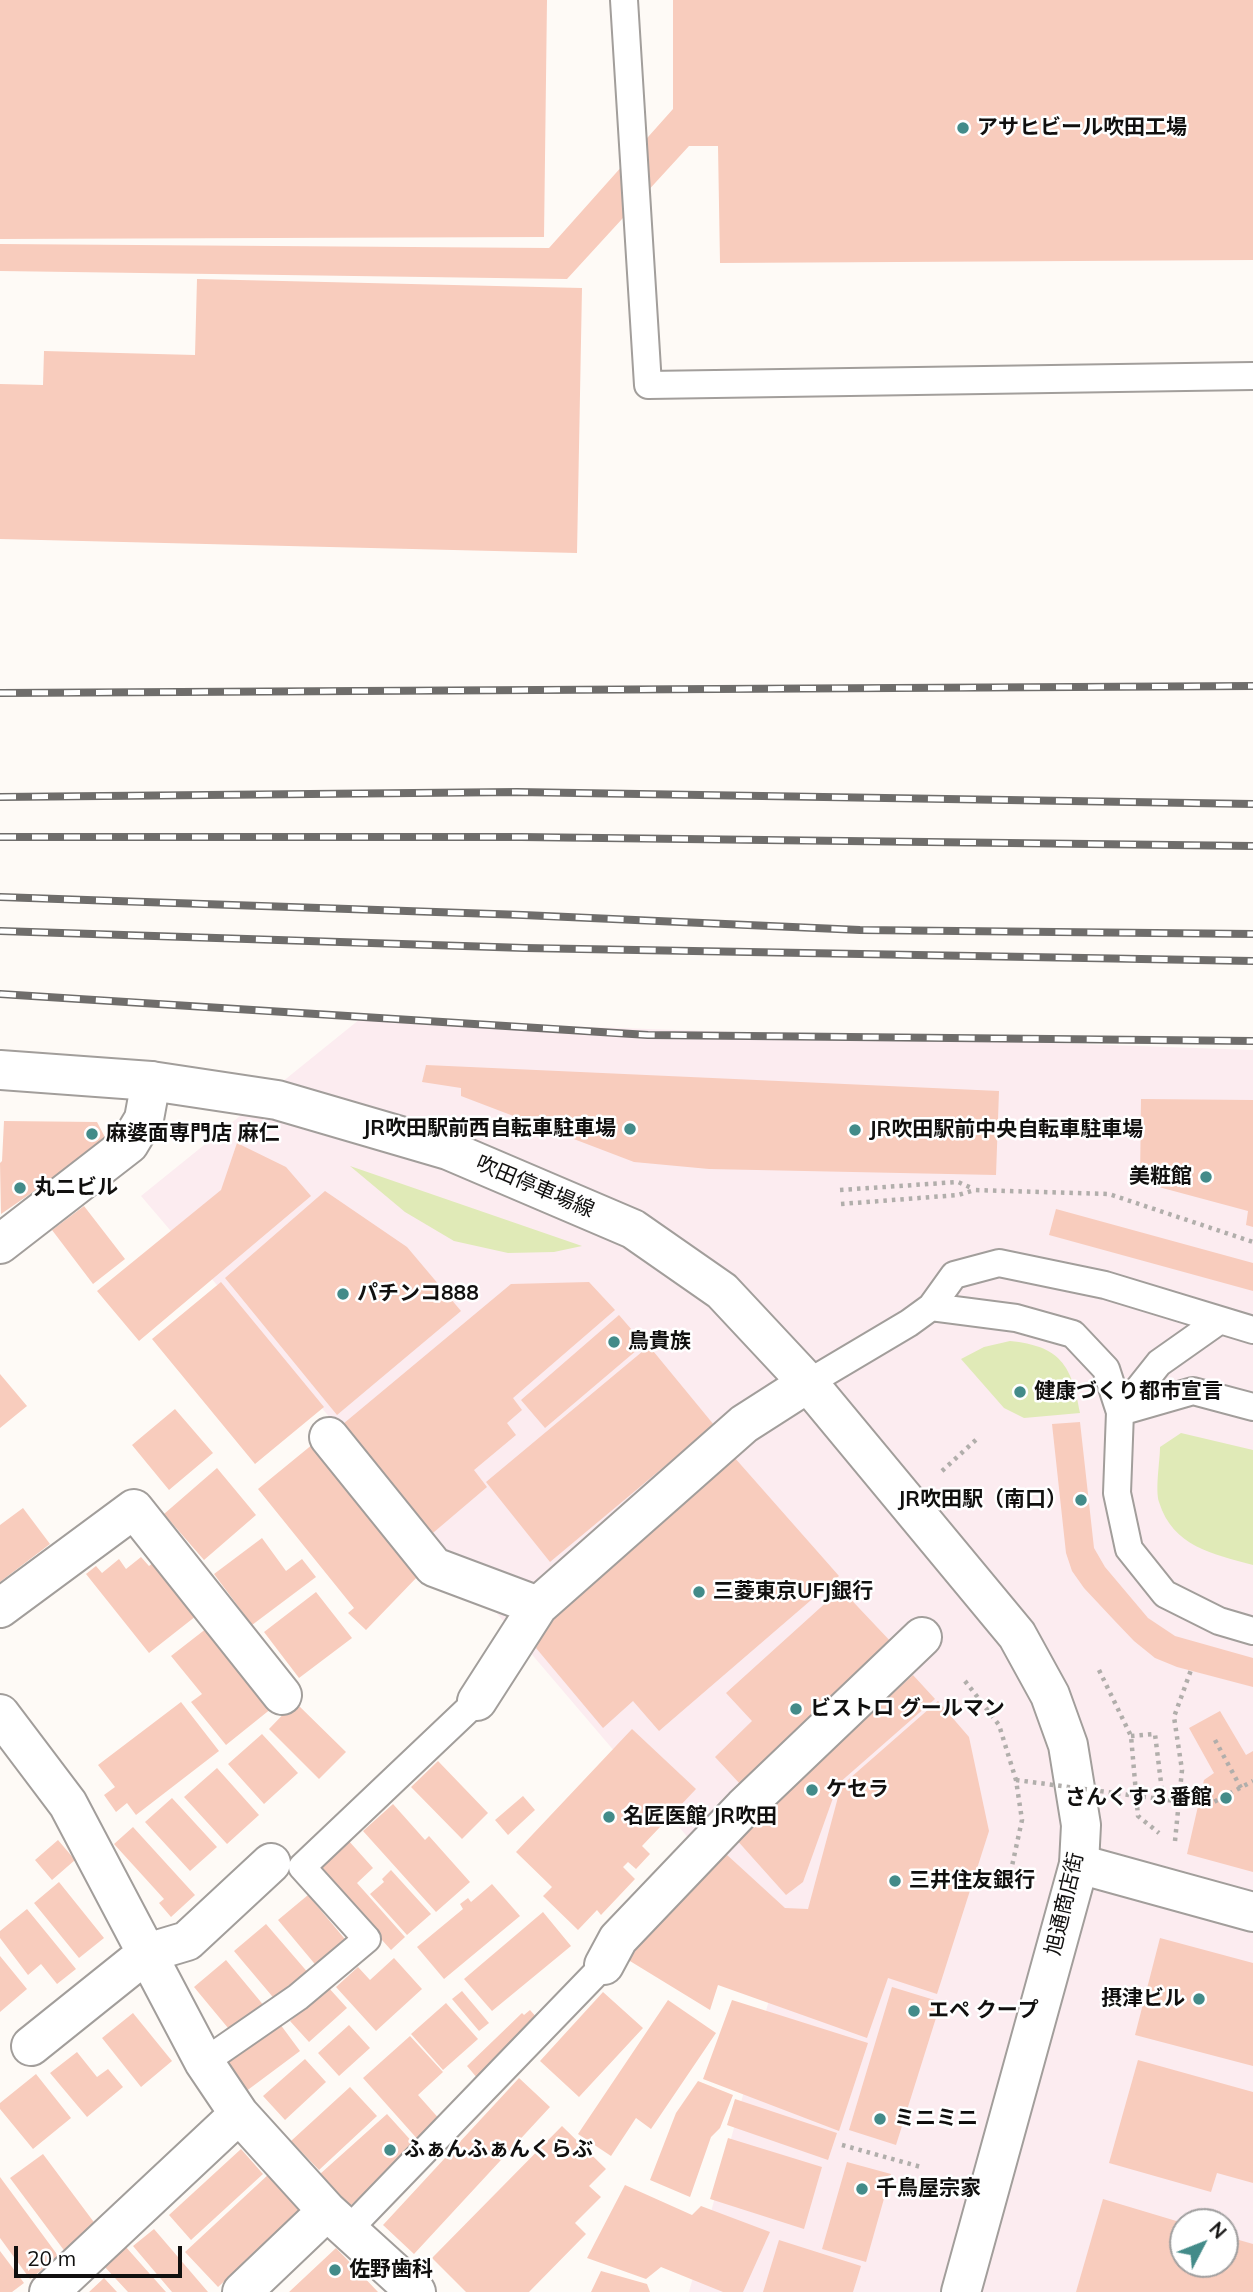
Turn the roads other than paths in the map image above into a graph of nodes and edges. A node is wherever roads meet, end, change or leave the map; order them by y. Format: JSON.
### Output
{"nodes":[{"id":1,"x":624,"y":0,"type":"edge"},
{"id":2,"x":1253,"y":376,"type":"edge"},
{"id":3,"x":0,"y":1070,"type":"edge"},
{"id":4,"x":151,"y":1081,"type":"junction"},
{"id":5,"x":0,"y":1244,"type":"edge"},
{"id":6,"x":931,"y":1307,"type":"junction"},
{"id":7,"x":1220,"y":1320,"type":"junction"},
{"id":8,"x":1253,"y":1330,"type":"edge"},
{"id":9,"x":808,"y":1383,"type":"junction"},
{"id":10,"x":1253,"y":1407,"type":"edge"},
{"id":11,"x":1120,"y":1412,"type":"junction"},
{"id":12,"x":329,"y":1437,"type":"dead end"},
{"id":13,"x":538,"y":1606,"type":"junction"},
{"id":14,"x":0,"y":1608,"type":"edge"},
{"id":15,"x":1253,"y":1631,"type":"edge"},
{"id":16,"x":922,"y":1637,"type":"dead end"},
{"id":17,"x":282,"y":1695,"type":"dead end"},
{"id":18,"x":477,"y":1701,"type":"joint"},
{"id":19,"x":0,"y":1714,"type":"edge"},
{"id":20,"x":271,"y":1863,"type":"dead end"},
{"id":21,"x":1079,"y":1864,"type":"junction"},
{"id":22,"x":1253,"y":1912,"type":"edge"},
{"id":23,"x":147,"y":1953,"type":"junction"},
{"id":24,"x":604,"y":1965,"type":"joint"},
{"id":25,"x":31,"y":2046,"type":"dead end"},
{"id":26,"x":204,"y":2062,"type":"junction"},
{"id":27,"x":239,"y":2114,"type":"junction"},
{"id":28,"x":337,"y":2220,"type":"junction"},
{"id":29,"x":49,"y":2292,"type":"edge"},
{"id":30,"x":242,"y":2292,"type":"edge"},
{"id":31,"x":416,"y":2292,"type":"edge"},
{"id":32,"x":961,"y":2292,"type":"edge"}],
"edges":[{"from":1,"to":2,"type":"lane"},
{"from":3,"to":4,"type":"street","name":"吹田停車場線"},
{"from":4,"to":5,"type":"street"},
{"from":4,"to":9,"type":"street","name":"吹田停車場線"},
{"from":6,"to":7,"type":"lane"},
{"from":6,"to":9,"type":"lane"},
{"from":6,"to":11,"type":"lane"},
{"from":7,"to":8,"type":"lane"},
{"from":7,"to":11,"type":"lane"},
{"from":9,"to":13,"type":"street"},
{"from":9,"to":21,"type":"street","name":"旭通商店街"},
{"from":10,"to":11,"type":"lane"},
{"from":11,"to":15,"type":"lane"},
{"from":12,"to":13,"type":"street"},
{"from":13,"to":18,"type":"street"},
{"from":14,"to":17,"type":"street"},
{"from":16,"to":24,"type":"street"},
{"from":18,"to":26,"type":"lane"},
{"from":19,"to":23,"type":"street"},
{"from":20,"to":23,"type":"street"},
{"from":21,"to":22,"type":"street"},
{"from":21,"to":32,"type":"street","name":"旭通商店街"},
{"from":23,"to":25,"type":"street"},
{"from":23,"to":26,"type":"street"},
{"from":24,"to":28,"type":"lane"},
{"from":26,"to":27,"type":"street"},
{"from":27,"to":28,"type":"street"},
{"from":27,"to":29,"type":"street"},
{"from":28,"to":30,"type":"street"},
{"from":28,"to":31,"type":"street"}]}
